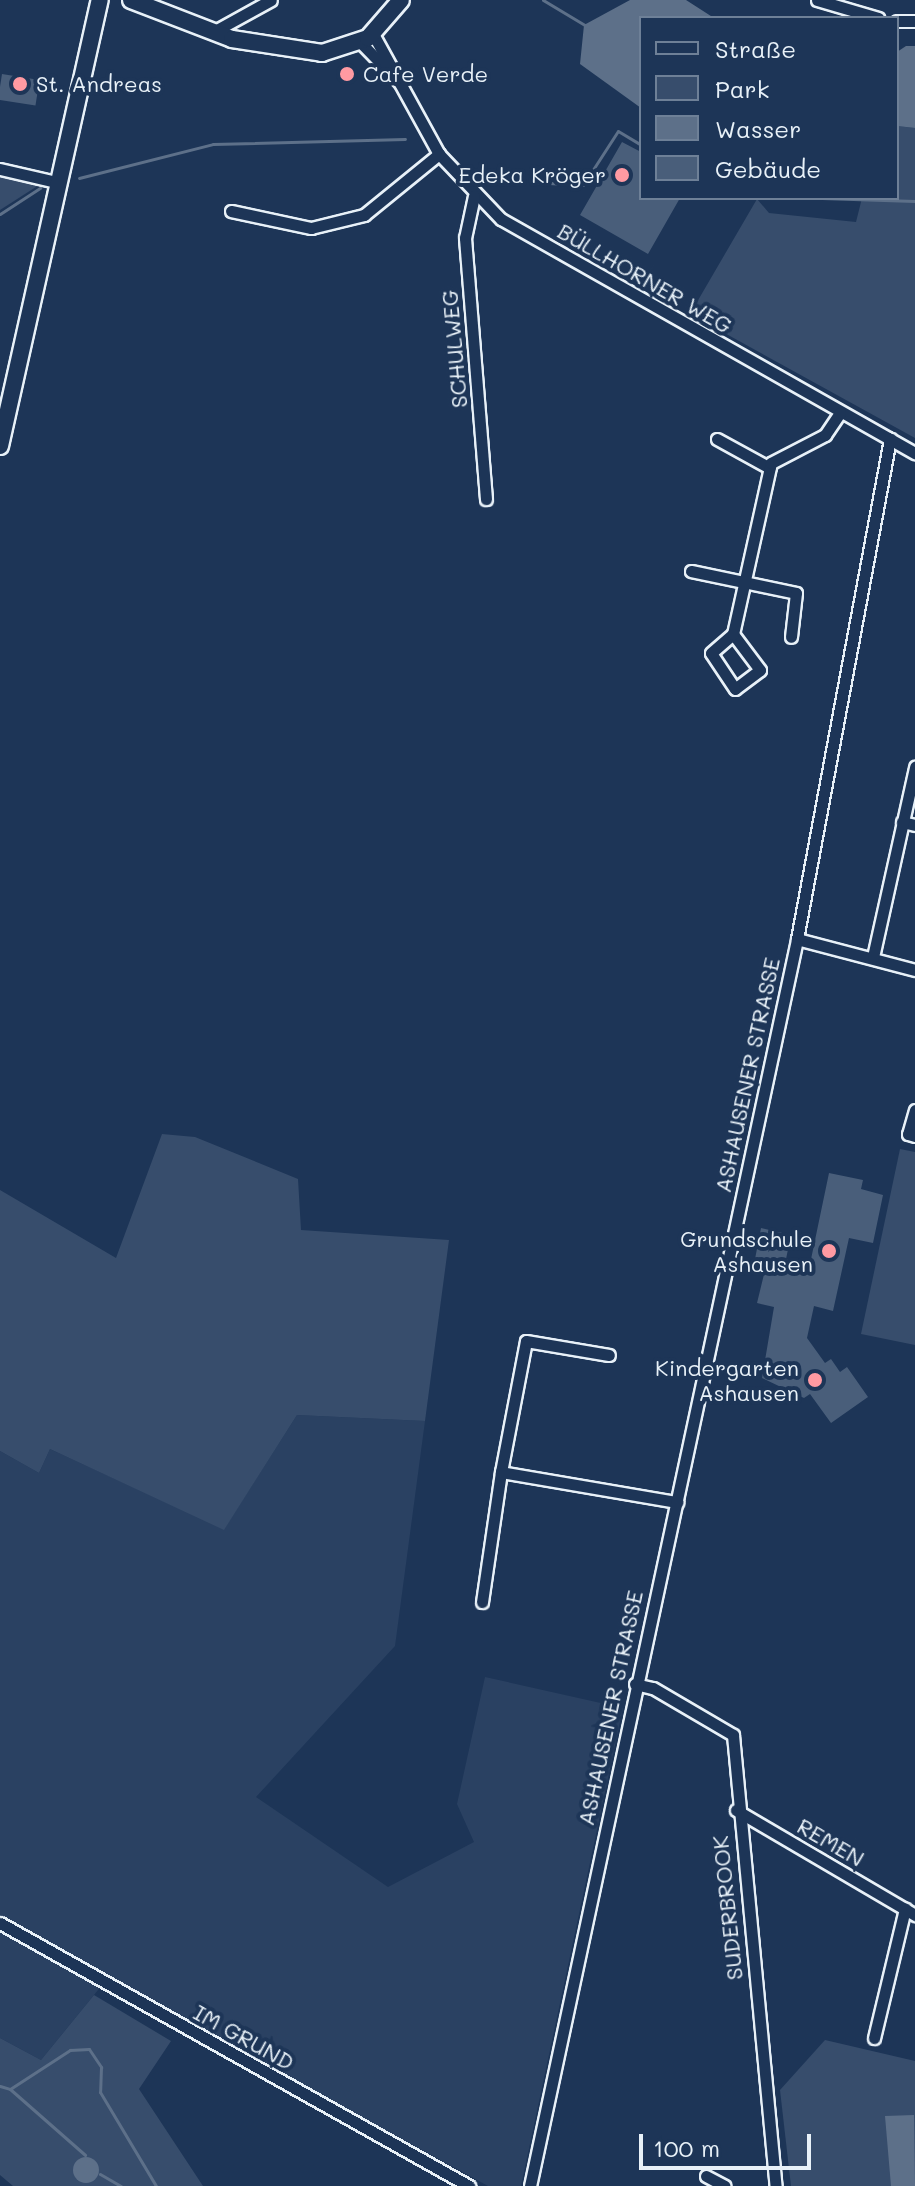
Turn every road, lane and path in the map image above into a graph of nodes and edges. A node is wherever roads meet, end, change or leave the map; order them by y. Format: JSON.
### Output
{"nodes":[{"id":1,"x":100,"y":0,"type":"edge"},
{"id":2,"x":131,"y":0,"type":"edge"},
{"id":3,"x":271,"y":0,"type":"edge"},
{"id":4,"x":401,"y":0,"type":"edge"},
{"id":5,"x":817,"y":0,"type":"edge"},
{"id":6,"x":871,"y":16,"type":"edge"},
{"id":7,"x":213,"y":32,"type":"junction"},
{"id":8,"x":367,"y":38,"type":"junction"},
{"id":9,"x":439,"y":154,"type":"junction"},
{"id":10,"x":0,"y":169,"type":"edge"},
{"id":11,"x":56,"y":182,"type":"junction"},
{"id":12,"x":474,"y":196,"type":"junction"},
{"id":13,"x":231,"y":211,"type":"dead end"},
{"id":14,"x":840,"y":413,"type":"junction"},
{"id":15,"x":717,"y":439,"type":"dead end"},
{"id":16,"x":890,"y":439,"type":"junction"},
{"id":17,"x":0,"y":446,"type":"edge"},
{"id":18,"x":915,"y":453,"type":"edge"},
{"id":19,"x":770,"y":468,"type":"junction"},
{"id":20,"x":486,"y":499,"type":"dead end"},
{"id":21,"x":691,"y":571,"type":"dead end"},
{"id":22,"x":744,"y":583,"type":"junction"},
{"id":23,"x":733,"y":634,"type":"junction"},
{"id":24,"x":791,"y":637,"type":"dead end"},
{"id":25,"x":915,"y":767,"type":"edge"},
{"id":26,"x":902,"y":822,"type":"junction"},
{"id":27,"x":915,"y":825,"type":"edge"},
{"id":28,"x":797,"y":939,"type":"junction"},
{"id":29,"x":873,"y":957,"type":"junction"},
{"id":30,"x":915,"y":970,"type":"edge"},
{"id":31,"x":915,"y":1110,"type":"edge"},
{"id":32,"x":915,"y":1136,"type":"edge"},
{"id":33,"x":609,"y":1355,"type":"dead end"},
{"id":34,"x":501,"y":1472,"type":"junction"},
{"id":35,"x":677,"y":1502,"type":"junction"},
{"id":36,"x":482,"y":1602,"type":"dead end"},
{"id":37,"x":635,"y":1684,"type":"junction"},
{"id":38,"x":736,"y":1810,"type":"junction"},
{"id":39,"x":910,"y":1912,"type":"edge"},
{"id":40,"x":0,"y":1923,"type":"edge"},
{"id":41,"x":874,"y":2038,"type":"dead end"},
{"id":42,"x":469,"y":2186,"type":"edge"},
{"id":43,"x":530,"y":2186,"type":"edge"},
{"id":44,"x":776,"y":2186,"type":"edge"}],
"edges":[{"from":1,"to":11,"type":"street"},
{"from":2,"to":7,"type":"street"},
{"from":3,"to":7,"type":"street"},
{"from":4,"to":8,"type":"street"},
{"from":5,"to":6,"type":"street"},
{"from":7,"to":8,"type":"street"},
{"from":8,"to":9,"type":"street","name":"BÜLLHORNER WEG"},
{"from":9,"to":12,"type":"street","name":"BÜLLHORNER WEG"},
{"from":9,"to":13,"type":"street"},
{"from":10,"to":11,"type":"street"},
{"from":11,"to":17,"type":"street"},
{"from":12,"to":14,"type":"street","name":"BÜLLHORNER WEG"},
{"from":12,"to":20,"type":"street","name":"SCHULWEG"},
{"from":14,"to":16,"type":"street","name":"BÜLLHORNER WEG"},
{"from":14,"to":19,"type":"street"},
{"from":15,"to":19,"type":"street"},
{"from":16,"to":18,"type":"street","name":"BÜLLHORNER WEG"},
{"from":16,"to":28,"type":"street","name":"ASHAUSENER STRASSE"},
{"from":19,"to":22,"type":"street"},
{"from":21,"to":22,"type":"street"},
{"from":22,"to":23,"type":"street"},
{"from":22,"to":24,"type":"street"},
{"from":23,"to":23,"type":"street"},
{"from":25,"to":26,"type":"street"},
{"from":26,"to":27,"type":"street"},
{"from":26,"to":29,"type":"street"},
{"from":28,"to":29,"type":"street"},
{"from":28,"to":35,"type":"street","name":"ASHAUSENER STRASSE"},
{"from":29,"to":30,"type":"street"},
{"from":31,"to":32,"type":"street"},
{"from":33,"to":34,"type":"street"},
{"from":34,"to":35,"type":"street"},
{"from":34,"to":36,"type":"street"},
{"from":35,"to":37,"type":"street","name":"ASHAUSENER STRASSE"},
{"from":37,"to":38,"type":"street","name":"SUDERBROOK"},
{"from":37,"to":43,"type":"street","name":"ASHAUSENER STRASSE"},
{"from":38,"to":39,"type":"street","name":"REMEN"},
{"from":38,"to":44,"type":"street","name":"SUDERBROOK"},
{"from":39,"to":41,"type":"street","name":"REMEN"},
{"from":40,"to":42,"type":"street","name":"IM GRUND"}]}
